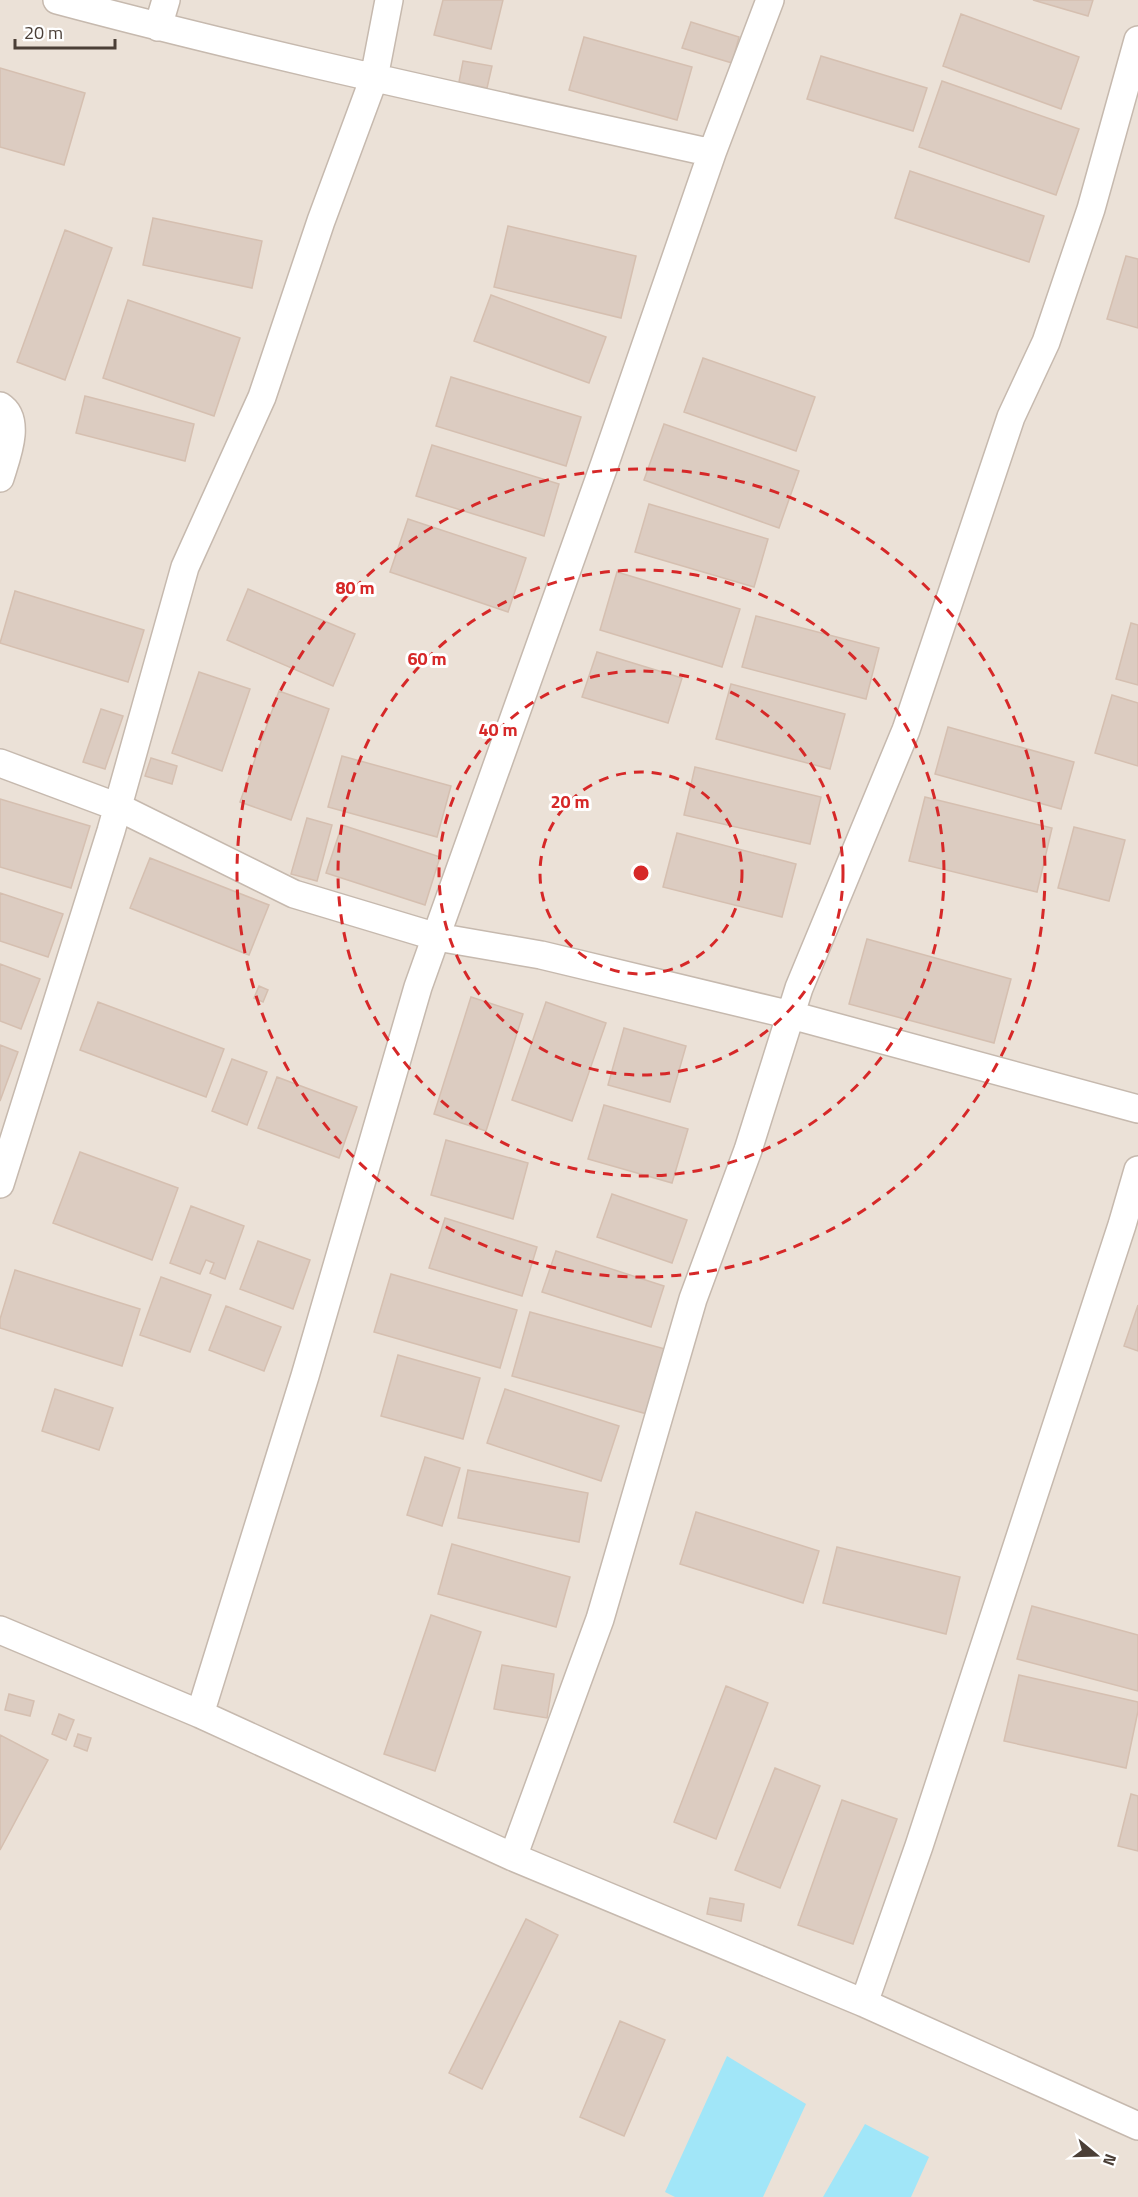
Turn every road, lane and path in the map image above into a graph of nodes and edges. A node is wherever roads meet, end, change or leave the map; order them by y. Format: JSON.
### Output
{"nodes":[{"id":1,"x":57,"y":0,"type":"edge"},
{"id":2,"x":166,"y":0,"type":"edge"},
{"id":3,"x":389,"y":0,"type":"edge"},
{"id":4,"x":770,"y":0,"type":"edge"},
{"id":5,"x":158,"y":27,"type":"junction"},
{"id":6,"x":1138,"y":40,"type":"edge"},
{"id":7,"x":374,"y":78,"type":"junction"},
{"id":8,"x":712,"y":153,"type":"junction"},
{"id":9,"x":0,"y":406,"type":"edge"},
{"id":10,"x":0,"y":478,"type":"edge"},
{"id":11,"x":0,"y":763,"type":"edge"},
{"id":12,"x":118,"y":807,"type":"junction"},
{"id":13,"x":437,"y":937,"type":"junction"},
{"id":14,"x":791,"y":1015,"type":"junction"},
{"id":15,"x":1138,"y":1108,"type":"edge"},
{"id":16,"x":1138,"y":1170,"type":"edge"},
{"id":17,"x":0,"y":1184,"type":"edge"},
{"id":18,"x":0,"y":1630,"type":"edge"},
{"id":19,"x":200,"y":1714,"type":"junction"},
{"id":20,"x":513,"y":1857,"type":"junction"},
{"id":21,"x":864,"y":2003,"type":"junction"},
{"id":22,"x":1138,"y":2126,"type":"edge"}],
"edges":[{"from":1,"to":5,"type":"street"},
{"from":2,"to":5,"type":"street"},
{"from":3,"to":7,"type":"street"},
{"from":4,"to":8,"type":"street"},
{"from":5,"to":7,"type":"street"},
{"from":6,"to":14,"type":"street"},
{"from":7,"to":8,"type":"street"},
{"from":7,"to":12,"type":"street"},
{"from":8,"to":13,"type":"street"},
{"from":9,"to":10,"type":"street"},
{"from":11,"to":12,"type":"street"},
{"from":12,"to":13,"type":"street"},
{"from":12,"to":17,"type":"street"},
{"from":13,"to":14,"type":"street"},
{"from":13,"to":19,"type":"street"},
{"from":14,"to":15,"type":"street"},
{"from":14,"to":20,"type":"street"},
{"from":16,"to":21,"type":"street"},
{"from":18,"to":19,"type":"street"},
{"from":19,"to":20,"type":"street"},
{"from":20,"to":21,"type":"street"},
{"from":21,"to":22,"type":"street"}]}
